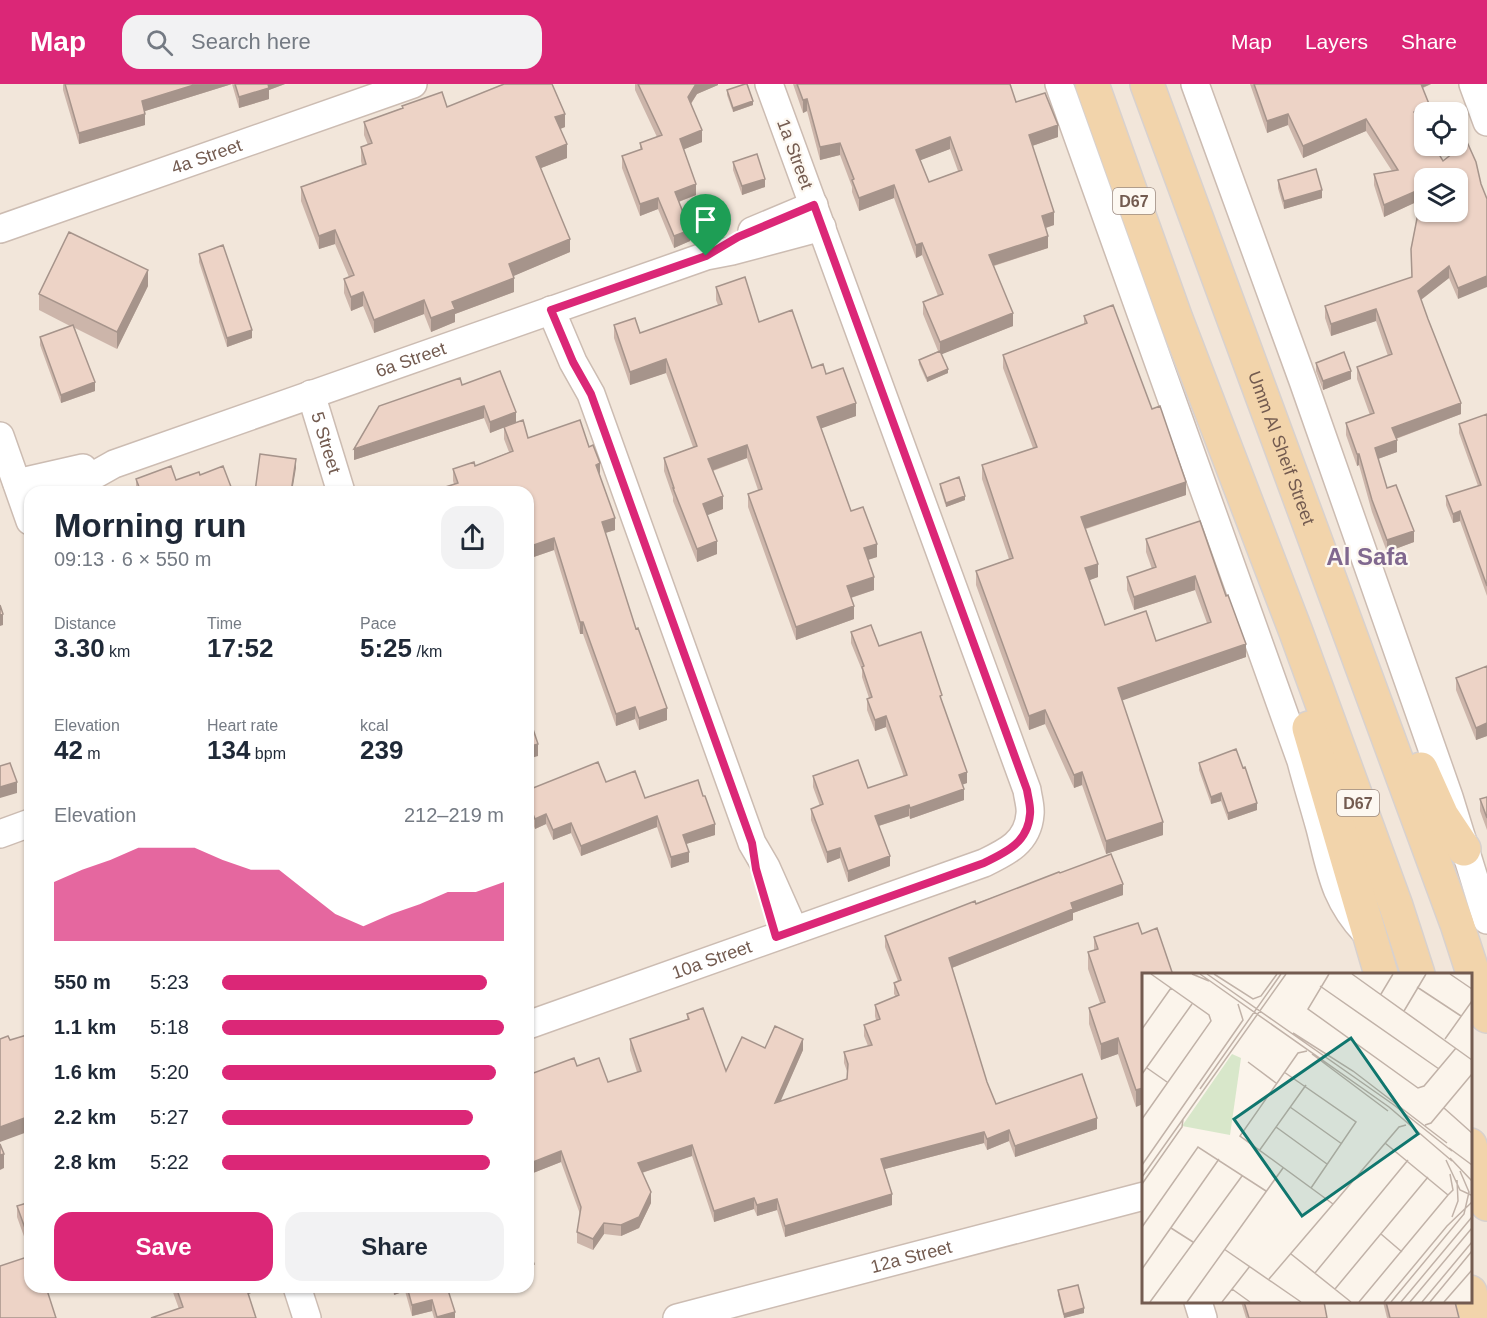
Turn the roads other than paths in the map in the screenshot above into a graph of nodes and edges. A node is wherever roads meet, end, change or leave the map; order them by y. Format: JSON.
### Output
{"nodes":[{"id":1,"x":413,"y":84,"type":"edge"},
{"id":2,"x":770,"y":84,"type":"edge"},
{"id":3,"x":1059,"y":84,"type":"edge"},
{"id":4,"x":1092,"y":84,"type":"edge"},
{"id":5,"x":1147,"y":84,"type":"edge"},
{"id":6,"x":1195,"y":84,"type":"edge"},
{"id":7,"x":1473,"y":84,"type":"edge"},
{"id":8,"x":1487,"y":122,"type":"edge"},
{"id":9,"x":1189,"y":201,"type":"junction"},
{"id":10,"x":818,"y":216,"type":"junction"},
{"id":11,"x":0,"y":229,"type":"edge"},
{"id":12,"x":560,"y":307,"type":"junction"},
{"id":13,"x":301,"y":398,"type":"junction"},
{"id":14,"x":0,"y":436,"type":"edge"},
{"id":15,"x":114,"y":464,"type":"junction"},
{"id":16,"x":58,"y":486,"type":"edge"},
{"id":17,"x":70,"y":486,"type":"edge"},
{"id":18,"x":328,"y":486,"type":"edge"},
{"id":19,"x":338,"y":486,"type":"edge"},
{"id":20,"x":24,"y":501,"type":"edge"},
{"id":21,"x":1296,"y":632,"type":"junction"},
{"id":22,"x":24,"y":825,"type":"edge"},
{"id":23,"x":0,"y":834,"type":"edge"},
{"id":24,"x":1025,"y":835,"type":"joint"},
{"id":25,"x":1464,"y":849,"type":"junction"},
{"id":26,"x":1487,"y":920,"type":"edge"},
{"id":27,"x":785,"y":934,"type":"junction"},
{"id":28,"x":1371,"y":939,"type":"junction"},
{"id":29,"x":1380,"y":973,"type":"edge"},
{"id":30,"x":1417,"y":973,"type":"edge"},
{"id":31,"x":1487,"y":1016,"type":"edge"},
{"id":32,"x":534,"y":1017,"type":"edge"},
{"id":33,"x":1472,"y":1152,"type":"edge"},
{"id":34,"x":1142,"y":1197,"type":"edge"},
{"id":35,"x":1486,"y":1199,"type":"edge"},
{"id":36,"x":299,"y":1293,"type":"edge"},
{"id":37,"x":1472,"y":1299,"type":"edge"},
{"id":38,"x":1198,"y":1303,"type":"edge"},
{"id":39,"x":307,"y":1318,"type":"edge"},
{"id":40,"x":677,"y":1318,"type":"edge"},
{"id":41,"x":1203,"y":1318,"type":"edge"},
{"id":42,"x":1477,"y":1318,"type":"edge"}],
"edges":[{"from":1,"to":11,"type":"street","name":"4a Street"},
{"from":2,"to":10,"type":"street","name":"1a Street"},
{"from":3,"to":28,"type":"street"},
{"from":4,"to":21,"type":"main road","number":"D67"},
{"from":5,"to":9,"type":"main road","name":"Umm Al Sheif Street","number":"D67"},
{"from":6,"to":25,"type":"street"},
{"from":7,"to":8,"type":"street"},
{"from":9,"to":25,"type":"main road"},
{"from":9,"to":31,"type":"main road","name":"Umm Al Sheif Street","number":"D67"},
{"from":10,"to":12,"type":"street","name":"6a Street"},
{"from":10,"to":24,"type":"street","name":"1a Street"},
{"from":12,"to":13,"type":"street","name":"6a Street"},
{"from":12,"to":27,"type":"street"},
{"from":13,"to":15,"type":"street","name":"6a Street"},
{"from":13,"to":18,"type":"street","name":"5 Street"},
{"from":13,"to":19,"type":"street","name":"5 Street"},
{"from":14,"to":20,"type":"street"},
{"from":15,"to":16,"type":"street","name":"6a Street"},
{"from":15,"to":17,"type":"street","name":"6a Street"},
{"from":21,"to":28,"type":"main road"},
{"from":21,"to":30,"type":"main road","number":"D67"},
{"from":22,"to":23,"type":"street"},
{"from":24,"to":27,"type":"street","name":"10a Street"},
{"from":25,"to":26,"type":"street"},
{"from":27,"to":32,"type":"street","name":"10a Street"},
{"from":28,"to":29,"type":"main road"},
{"from":33,"to":35,"type":"main road"},
{"from":34,"to":40,"type":"street","name":"12a Street"},
{"from":36,"to":39,"type":"street"},
{"from":37,"to":42,"type":"main road"},
{"from":38,"to":41,"type":"street"}]}
